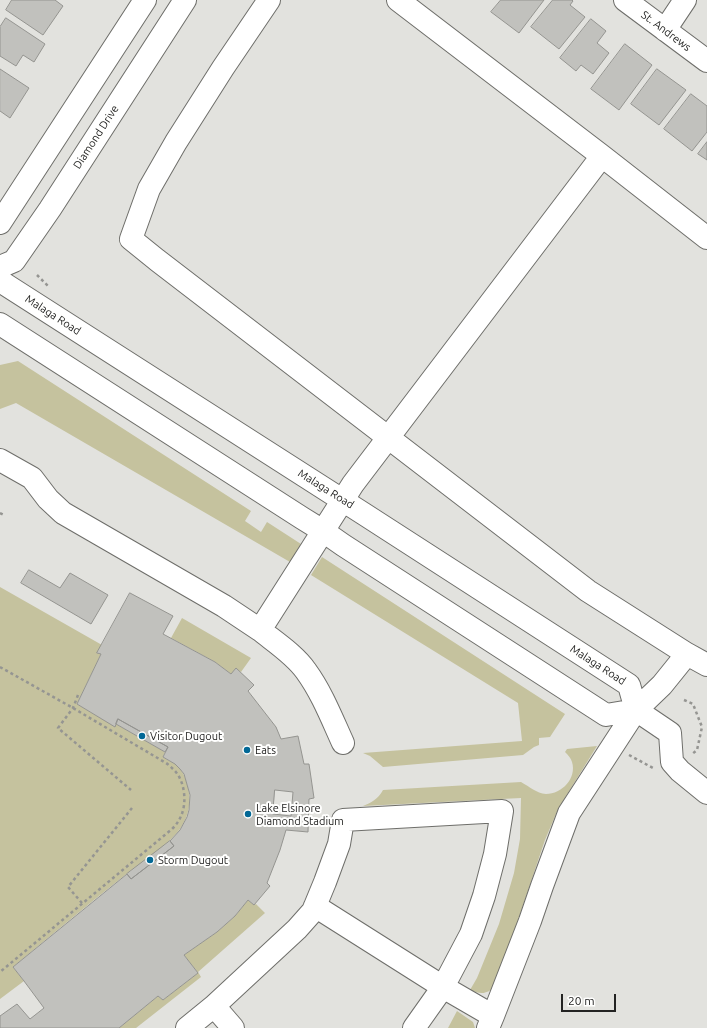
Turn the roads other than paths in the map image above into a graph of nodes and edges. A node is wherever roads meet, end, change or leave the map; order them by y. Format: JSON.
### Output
{"nodes":[{"id":1,"x":145,"y":0,"type":"edge"},
{"id":2,"x":185,"y":0,"type":"edge"},
{"id":3,"x":270,"y":0,"type":"edge"},
{"id":4,"x":398,"y":0,"type":"edge"},
{"id":5,"x":625,"y":0,"type":"edge"},
{"id":6,"x":685,"y":0,"type":"edge"},
{"id":7,"x":665,"y":30,"type":"junction"},
{"id":8,"x":707,"y":61,"type":"edge"},
{"id":9,"x":602,"y":156,"type":"junction"},
{"id":10,"x":0,"y":224,"type":"edge"},
{"id":11,"x":707,"y":238,"type":"edge"},
{"id":12,"x":0,"y":267,"type":"edge"},
{"id":13,"x":0,"y":281,"type":"edge"},
{"id":14,"x":0,"y":324,"type":"edge"},
{"id":15,"x":388,"y":437,"type":"junction"},
{"id":16,"x":0,"y":460,"type":"edge"},
{"id":17,"x":343,"y":500,"type":"junction"},
{"id":18,"x":323,"y":531,"type":"junction"},
{"id":19,"x":260,"y":630,"type":"junction"},
{"id":20,"x":687,"y":654,"type":"junction"},
{"id":21,"x":707,"y":665,"type":"edge"},
{"id":22,"x":636,"y":710,"type":"junction"},
{"id":23,"x":343,"y":744,"type":"dead end"},
{"id":24,"x":707,"y":793,"type":"edge"},
{"id":25,"x":315,"y":906,"type":"junction"},
{"id":26,"x":443,"y":987,"type":"junction"},
{"id":27,"x":214,"y":1006,"type":"junction"},
{"id":28,"x":491,"y":1022,"type":"edge"},
{"id":29,"x":187,"y":1028,"type":"edge"},
{"id":30,"x":233,"y":1028,"type":"edge"},
{"id":31,"x":414,"y":1028,"type":"edge"}],
"edges":[{"from":1,"to":10,"type":"street"},
{"from":2,"to":12,"type":"street","name":"Diamond Drive"},
{"from":3,"to":15,"type":"street"},
{"from":4,"to":9,"type":"street"},
{"from":5,"to":7,"type":"street","name":"St. Andrews"},
{"from":6,"to":7,"type":"street"},
{"from":7,"to":8,"type":"street","name":"St. Andrews"},
{"from":9,"to":11,"type":"street"},
{"from":9,"to":15,"type":"street"},
{"from":13,"to":17,"type":"street","name":"Malaga Road"},
{"from":14,"to":18,"type":"street"},
{"from":15,"to":17,"type":"street"},
{"from":15,"to":20,"type":"street"},
{"from":16,"to":19,"type":"street"},
{"from":17,"to":18,"type":"street"},
{"from":17,"to":22,"type":"street","name":"Malaga Road"},
{"from":18,"to":19,"type":"street"},
{"from":18,"to":22,"type":"street"},
{"from":19,"to":23,"type":"street"},
{"from":20,"to":21,"type":"street"},
{"from":20,"to":22,"type":"street"},
{"from":22,"to":24,"type":"street"},
{"from":22,"to":28,"type":"street"},
{"from":25,"to":26,"type":"street"},
{"from":25,"to":26,"type":"street"},
{"from":25,"to":27,"type":"street"},
{"from":26,"to":28,"type":"street"},
{"from":26,"to":31,"type":"street"},
{"from":27,"to":29,"type":"street"},
{"from":27,"to":30,"type":"street"}]}
